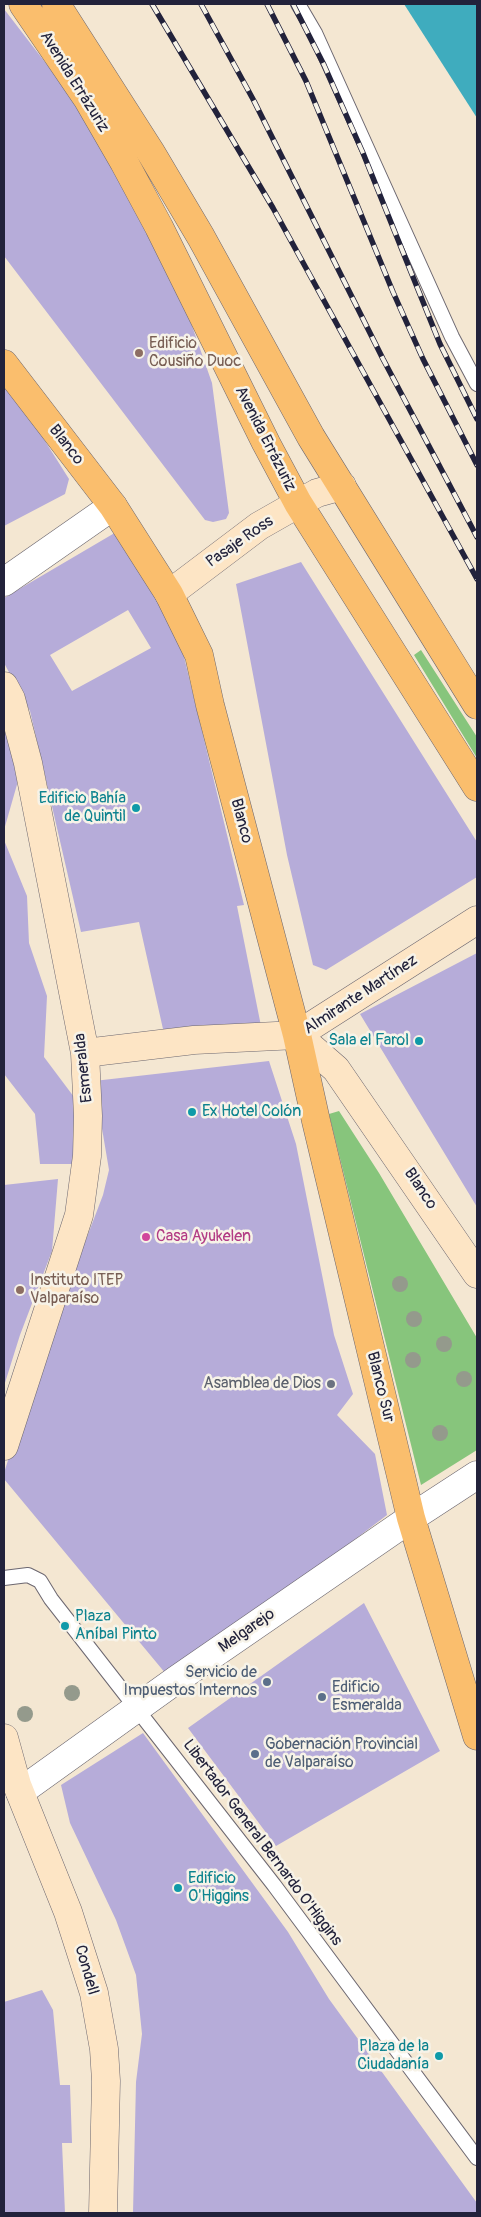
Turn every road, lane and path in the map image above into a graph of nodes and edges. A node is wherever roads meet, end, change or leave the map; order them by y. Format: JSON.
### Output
{"nodes":[{"id":1,"x":23,"y":4,"type":"edge"},
{"id":2,"x":56,"y":4,"type":"edge"},
{"id":3,"x":298,"y":4,"type":"edge"},
{"id":4,"x":4,"y":364,"type":"edge"},
{"id":5,"x":477,"y":384,"type":"edge"},
{"id":6,"x":342,"y":486,"type":"junction"},
{"id":7,"x":298,"y":502,"type":"junction"},
{"id":8,"x":114,"y":506,"type":"junction"},
{"id":9,"x":4,"y":582,"type":"edge"},
{"id":10,"x":169,"y":594,"type":"junction"},
{"id":11,"x":4,"y":686,"type":"edge"},
{"id":12,"x":477,"y":705,"type":"edge"},
{"id":13,"x":477,"y":787,"type":"edge"},
{"id":14,"x":477,"y":920,"type":"edge"},
{"id":15,"x":297,"y":1035,"type":"junction"},
{"id":16,"x":85,"y":1053,"type":"junction"},
{"id":17,"x":477,"y":1274,"type":"edge"},
{"id":18,"x":4,"y":1446,"type":"edge"},
{"id":19,"x":477,"y":1475,"type":"edge"},
{"id":20,"x":411,"y":1518,"type":"junction"},
{"id":21,"x":4,"y":1578,"type":"edge"},
{"id":22,"x":137,"y":1707,"type":"junction"},
{"id":23,"x":477,"y":1736,"type":"edge"},
{"id":24,"x":4,"y":1738,"type":"edge"},
{"id":25,"x":20,"y":1792,"type":"junction"},
{"id":26,"x":477,"y":2158,"type":"edge"},
{"id":27,"x":103,"y":2213,"type":"edge"}],
"edges":[{"from":1,"to":7,"type":"main road","name":"Avenida Errázuriz"},
{"from":2,"to":6,"type":"main road","name":"Avenida Errázuriz"},
{"from":3,"to":5,"type":"lane"},
{"from":4,"to":8,"type":"main road","name":"Blanco"},
{"from":6,"to":7,"type":"main road","name":"Pasaje Ross"},
{"from":6,"to":12,"type":"main road","name":"Avenida Errázuriz"},
{"from":7,"to":10,"type":"main road","name":"Pasaje Ross"},
{"from":7,"to":13,"type":"main road","name":"Avenida Errázuriz"},
{"from":8,"to":9,"type":"street"},
{"from":8,"to":10,"type":"main road","name":"Blanco"},
{"from":10,"to":15,"type":"main road","name":"Blanco"},
{"from":11,"to":16,"type":"main road","name":"Esmeralda"},
{"from":14,"to":15,"type":"main road","name":"Almirante Martínez"},
{"from":15,"to":16,"type":"main road","name":"Almirante Martínez"},
{"from":15,"to":17,"type":"main road","name":"Blanco"},
{"from":15,"to":20,"type":"main road","name":"Blanco Sur"},
{"from":16,"to":18,"type":"main road","name":"Esmeralda"},
{"from":19,"to":20,"type":"street","name":"Melgarejo"},
{"from":20,"to":22,"type":"street","name":"Melgarejo"},
{"from":20,"to":23,"type":"main road","name":"Blanco Sur"},
{"from":21,"to":22,"type":"lane","name":"Libertador General Bernardo O'Higgins"},
{"from":22,"to":25,"type":"street","name":"Melgarejo"},
{"from":22,"to":26,"type":"lane","name":"Libertador General Bernardo O'Higgins"},
{"from":24,"to":25,"type":"main road","name":"Condell"},
{"from":25,"to":27,"type":"main road","name":"Condell"}]}
